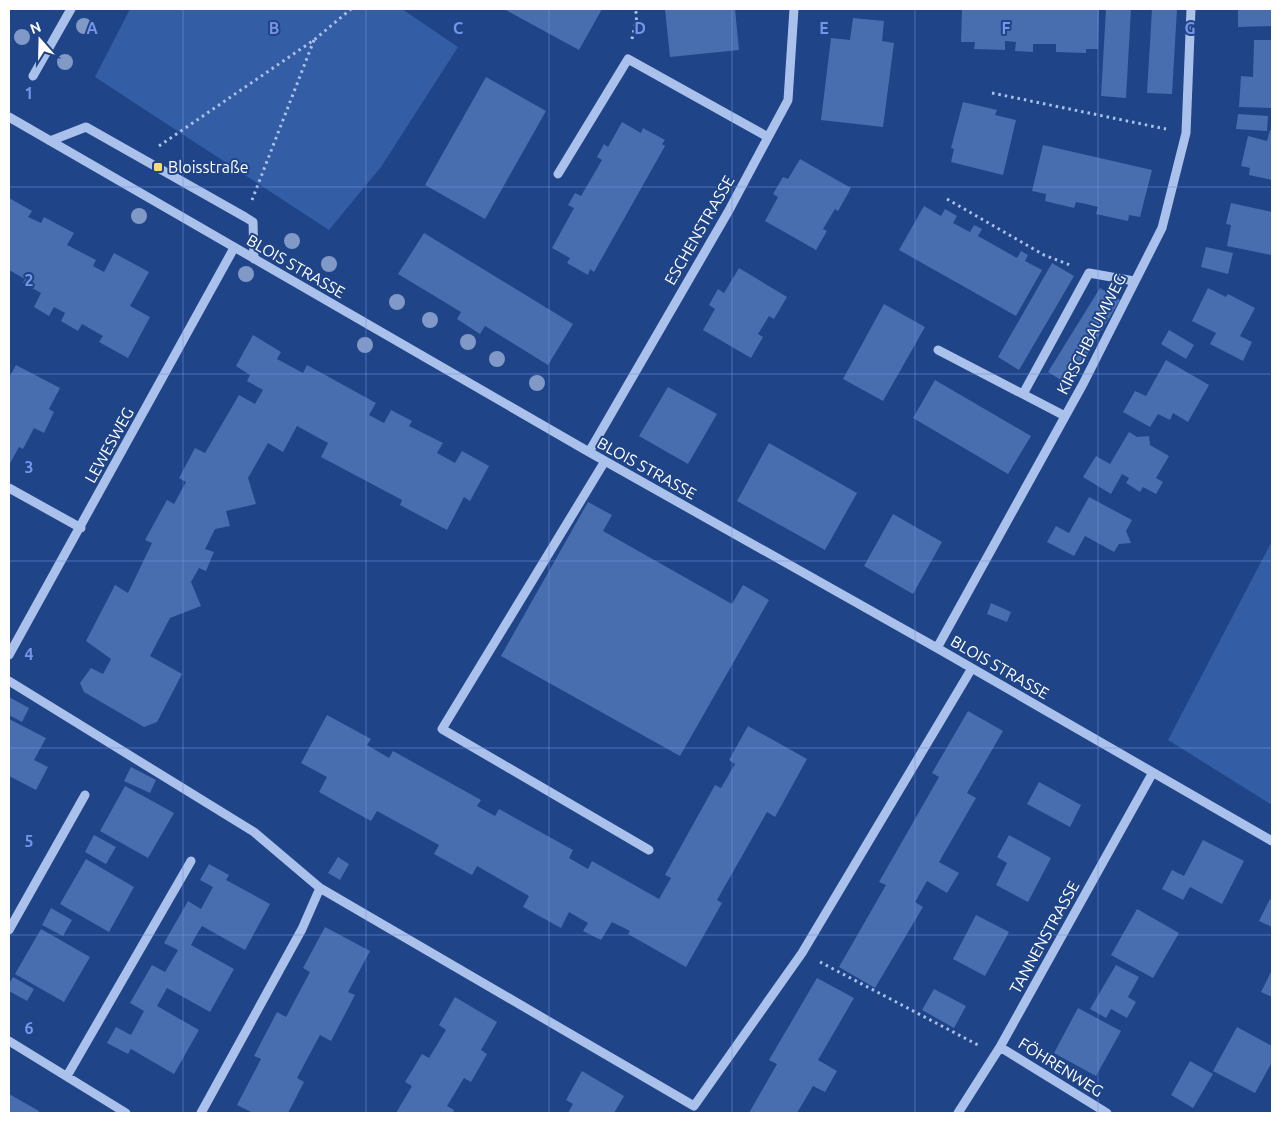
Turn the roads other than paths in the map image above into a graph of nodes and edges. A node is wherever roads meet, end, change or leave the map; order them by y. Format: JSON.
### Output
{"nodes":[{"id":1,"x":71,"y":9,"type":"edge"},
{"id":2,"x":794,"y":9,"type":"edge"},
{"id":3,"x":1191,"y":9,"type":"edge"},
{"id":4,"x":33,"y":76,"type":"dead end"},
{"id":5,"x":9,"y":117,"type":"edge"},
{"id":6,"x":768,"y":137,"type":"junction"},
{"id":7,"x":50,"y":141,"type":"junction"},
{"id":8,"x":558,"y":174,"type":"dead end"},
{"id":9,"x":234,"y":248,"type":"junction"},
{"id":10,"x":254,"y":259,"type":"junction"},
{"id":11,"x":1134,"y":282,"type":"junction"},
{"id":12,"x":938,"y":350,"type":"dead end"},
{"id":13,"x":1023,"y":394,"type":"junction"},
{"id":14,"x":1065,"y":416,"type":"junction"},
{"id":15,"x":589,"y":452,"type":"junction"},
{"id":16,"x":605,"y":461,"type":"junction"},
{"id":17,"x":9,"y":488,"type":"edge"},
{"id":18,"x":81,"y":528,"type":"junction"},
{"id":19,"x":937,"y":648,"type":"junction"},
{"id":20,"x":9,"y":655,"type":"edge"},
{"id":21,"x":972,"y":668,"type":"junction"},
{"id":22,"x":9,"y":681,"type":"edge"},
{"id":23,"x":1152,"y":774,"type":"junction"},
{"id":24,"x":85,"y":795,"type":"dead end"},
{"id":25,"x":1272,"y":842,"type":"edge"},
{"id":26,"x":649,"y":850,"type":"dead end"},
{"id":27,"x":191,"y":861,"type":"dead end"},
{"id":28,"x":320,"y":888,"type":"junction"},
{"id":29,"x":9,"y":930,"type":"edge"},
{"id":30,"x":9,"y":1041,"type":"edge"},
{"id":31,"x":998,"y":1051,"type":"junction"},
{"id":32,"x":67,"y":1076,"type":"junction"},
{"id":33,"x":126,"y":1113,"type":"edge"},
{"id":34,"x":201,"y":1113,"type":"edge"},
{"id":35,"x":958,"y":1113,"type":"edge"},
{"id":36,"x":1107,"y":1113,"type":"edge"}],
"edges":[{"from":1,"to":4,"type":"street"},
{"from":2,"to":6,"type":"street","name":"ESCHENSTRASSE"},
{"from":3,"to":11,"type":"street","name":"KIRSCHBAUMWEG"},
{"from":5,"to":7,"type":"street","name":"BLOIS STRASSE"},
{"from":6,"to":8,"type":"street"},
{"from":6,"to":15,"type":"street","name":"ESCHENSTRASSE"},
{"from":7,"to":9,"type":"street","name":"BLOIS STRASSE"},
{"from":7,"to":10,"type":"street"},
{"from":9,"to":10,"type":"street","name":"BLOIS STRASSE"},
{"from":9,"to":18,"type":"street","name":"LEWESWEG"},
{"from":10,"to":15,"type":"street","name":"BLOIS STRASSE"},
{"from":11,"to":13,"type":"street"},
{"from":11,"to":14,"type":"street","name":"KIRSCHBAUMWEG"},
{"from":12,"to":13,"type":"street"},
{"from":13,"to":14,"type":"street"},
{"from":14,"to":19,"type":"street","name":"KIRSCHBAUMWEG"},
{"from":15,"to":16,"type":"street","name":"BLOIS STRASSE"},
{"from":16,"to":19,"type":"street","name":"BLOIS STRASSE"},
{"from":16,"to":26,"type":"street"},
{"from":17,"to":18,"type":"street"},
{"from":18,"to":20,"type":"street","name":"LEWESWEG"},
{"from":19,"to":21,"type":"street","name":"BLOIS STRASSE"},
{"from":21,"to":23,"type":"street","name":"BLOIS STRASSE"},
{"from":21,"to":28,"type":"street"},
{"from":22,"to":28,"type":"street"},
{"from":23,"to":25,"type":"street","name":"BLOIS STRASSE"},
{"from":23,"to":31,"type":"street","name":"TANNENSTRASSE"},
{"from":24,"to":29,"type":"street"},
{"from":27,"to":32,"type":"street"},
{"from":28,"to":34,"type":"street"},
{"from":30,"to":32,"type":"street"},
{"from":31,"to":35,"type":"street","name":"TANNENSTRASSE"},
{"from":31,"to":36,"type":"street","name":"FÖHRENWEG"},
{"from":32,"to":33,"type":"street"}]}
